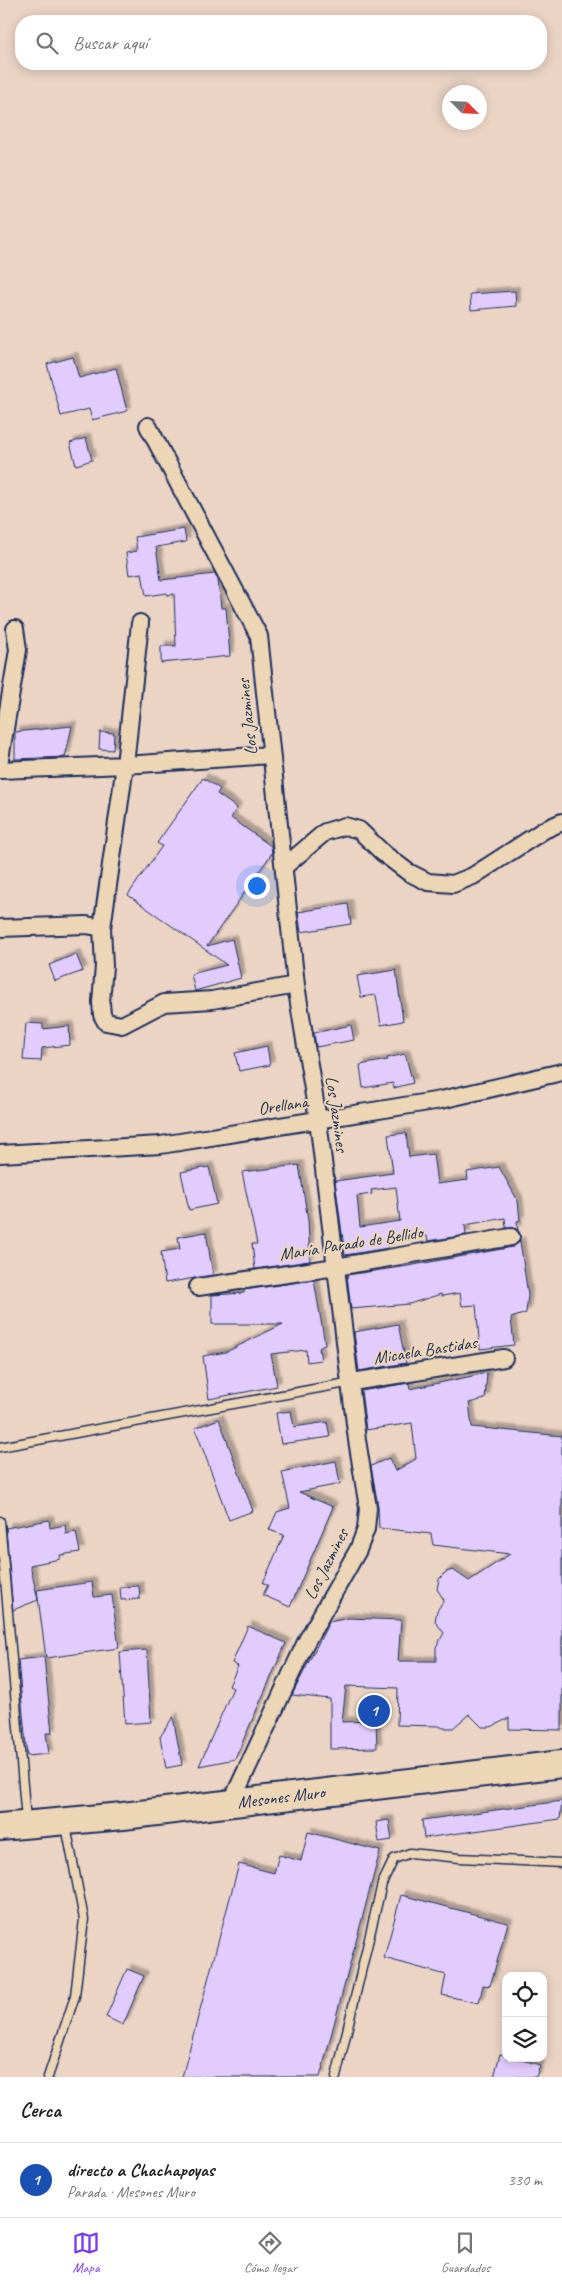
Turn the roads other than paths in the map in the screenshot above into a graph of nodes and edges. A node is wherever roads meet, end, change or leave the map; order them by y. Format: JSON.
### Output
{"nodes":[{"id":1,"x":148,"y":426,"type":"dead end"},
{"id":2,"x":140,"y":623,"type":"dead end"},
{"id":3,"x":14,"y":629,"type":"dead end"},
{"id":4,"x":271,"y":755,"type":"junction"},
{"id":5,"x":0,"y":758,"type":"edge"},
{"id":6,"x":126,"y":765,"type":"junction"},
{"id":7,"x":0,"y":770,"type":"edge"},
{"id":8,"x":562,"y":822,"type":"edge"},
{"id":9,"x":284,"y":867,"type":"junction"},
{"id":10,"x":0,"y":928,"type":"edge"},
{"id":11,"x":102,"y":928,"type":"junction"},
{"id":12,"x":296,"y":985,"type":"junction"},
{"id":13,"x":562,"y":1072,"type":"edge"},
{"id":14,"x":318,"y":1120,"type":"junction"},
{"id":15,"x":0,"y":1154,"type":"edge"},
{"id":16,"x":511,"y":1237,"type":"dead end"},
{"id":17,"x":336,"y":1267,"type":"junction"},
{"id":18,"x":198,"y":1287,"type":"dead end"},
{"id":19,"x":504,"y":1358,"type":"dead end"},
{"id":20,"x":352,"y":1382,"type":"junction"},
{"id":21,"x":0,"y":1447,"type":"edge"},
{"id":22,"x":0,"y":1521,"type":"edge"},
{"id":23,"x":562,"y":1764,"type":"edge"},
{"id":24,"x":230,"y":1803,"type":"junction"},
{"id":25,"x":65,"y":1821,"type":"junction"},
{"id":26,"x":27,"y":1825,"type":"junction"},
{"id":27,"x":0,"y":1827,"type":"edge"},
{"id":28,"x":562,"y":1863,"type":"edge"},
{"id":29,"x":48,"y":2077,"type":"edge"},
{"id":30,"x":336,"y":2077,"type":"edge"}],
"edges":[{"from":1,"to":4,"type":"street","name":"Los Jazmines"},
{"from":2,"to":6,"type":"street"},
{"from":3,"to":5,"type":"street"},
{"from":4,"to":6,"type":"street"},
{"from":4,"to":9,"type":"street","name":"Los Jazmines"},
{"from":6,"to":7,"type":"street"},
{"from":6,"to":11,"type":"street"},
{"from":8,"to":9,"type":"street"},
{"from":9,"to":12,"type":"street","name":"Los Jazmines"},
{"from":10,"to":11,"type":"street"},
{"from":11,"to":12,"type":"street"},
{"from":12,"to":14,"type":"street","name":"Los Jazmines"},
{"from":13,"to":14,"type":"street","name":"Orellana"},
{"from":14,"to":15,"type":"street","name":"Orellana"},
{"from":14,"to":17,"type":"street","name":"Los Jazmines"},
{"from":16,"to":17,"type":"street","name":"María Parado de Bellido"},
{"from":17,"to":18,"type":"street","name":"María Parado de Bellido"},
{"from":17,"to":20,"type":"street","name":"Los Jazmines"},
{"from":19,"to":20,"type":"street","name":"Micaela Bastidas"},
{"from":20,"to":21,"type":"lane"},
{"from":20,"to":24,"type":"street","name":"Los Jazmines"},
{"from":22,"to":26,"type":"lane"},
{"from":23,"to":24,"type":"highway","name":"Mesones Muro"},
{"from":24,"to":25,"type":"highway","name":"Mesones Muro"},
{"from":25,"to":26,"type":"highway","name":"Mesones Muro"},
{"from":25,"to":29,"type":"lane"},
{"from":26,"to":27,"type":"highway","name":"Mesones Muro"},
{"from":28,"to":30,"type":"lane"}]}
